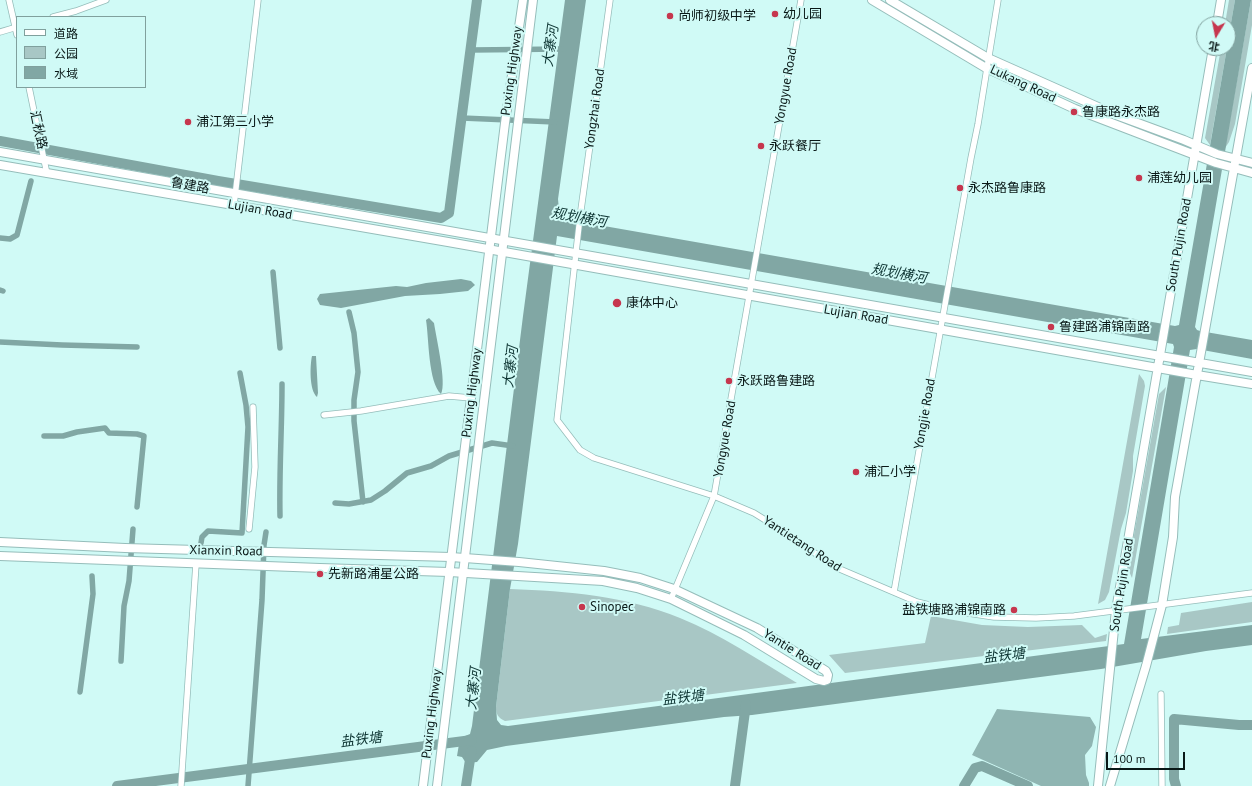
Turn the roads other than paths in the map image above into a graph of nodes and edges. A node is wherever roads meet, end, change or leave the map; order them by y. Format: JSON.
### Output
{"nodes":[{"id":1,"x":10,"y":0,"type":"edge"},
{"id":2,"x":106,"y":0,"type":"edge"},
{"id":3,"x":258,"y":0,"type":"edge"},
{"id":4,"x":522,"y":0,"type":"edge"},
{"id":5,"x":533,"y":0,"type":"edge"},
{"id":6,"x":610,"y":0,"type":"edge"},
{"id":7,"x":801,"y":0,"type":"edge"},
{"id":8,"x":872,"y":0,"type":"edge"},
{"id":9,"x":890,"y":0,"type":"edge"},
{"id":10,"x":998,"y":0,"type":"edge"},
{"id":11,"x":1221,"y":0,"type":"edge"},
{"id":12,"x":57,"y":16,"type":"edge"},
{"id":13,"x":1218,"y":16,"type":"edge"},
{"id":14,"x":16,"y":27,"type":"edge"},
{"id":15,"x":0,"y":32,"type":"edge"},
{"id":16,"x":1212,"y":56,"type":"edge"},
{"id":17,"x":988,"y":58,"type":"junction"},
{"id":18,"x":986,"y":68,"type":"junction"},
{"id":19,"x":1252,"y":68,"type":"edge"},
{"id":20,"x":29,"y":88,"type":"edge"},
{"id":21,"x":1197,"y":145,"type":"junction"},
{"id":22,"x":0,"y":152,"type":"edge"},
{"id":23,"x":1195,"y":155,"type":"junction"},
{"id":24,"x":1236,"y":159,"type":"junction"},
{"id":25,"x":45,"y":160,"type":"junction"},
{"id":26,"x":1251,"y":163,"type":"edge"},
{"id":27,"x":0,"y":166,"type":"edge"},
{"id":28,"x":1234,"y":168,"type":"junction"},
{"id":29,"x":1251,"y":173,"type":"edge"},
{"id":30,"x":47,"y":174,"type":"junction"},
{"id":31,"x":236,"y":193,"type":"junction"},
{"id":32,"x":234,"y":205,"type":"junction"},
{"id":33,"x":491,"y":237,"type":"junction"},
{"id":34,"x":504,"y":239,"type":"junction"},
{"id":35,"x":490,"y":249,"type":"junction"},
{"id":36,"x":502,"y":252,"type":"junction"},
{"id":37,"x":576,"y":252,"type":"junction"},
{"id":38,"x":575,"y":265,"type":"junction"},
{"id":39,"x":751,"y":282,"type":"junction"},
{"id":40,"x":749,"y":296,"type":"junction"},
{"id":41,"x":943,"y":316,"type":"junction"},
{"id":42,"x":940,"y":330,"type":"junction"},
{"id":43,"x":1160,"y":355,"type":"junction"},
{"id":44,"x":1200,"y":362,"type":"junction"},
{"id":45,"x":1157,"y":368,"type":"junction"},
{"id":46,"x":1252,"y":372,"type":"edge"},
{"id":47,"x":1197,"y":375,"type":"junction"},
{"id":48,"x":1252,"y":384,"type":"edge"},
{"id":49,"x":471,"y":398,"type":"junction"},
{"id":50,"x":253,"y":407,"type":"dead end"},
{"id":51,"x":324,"y":414,"type":"dead end"},
{"id":52,"x":714,"y":496,"type":"junction"},
{"id":53,"x":249,"y":529,"type":"dead end"},
{"id":54,"x":0,"y":542,"type":"edge"},
{"id":55,"x":0,"y":556,"type":"edge"},
{"id":56,"x":451,"y":557,"type":"junction"},
{"id":57,"x":465,"y":558,"type":"junction"},
{"id":58,"x":485,"y":560,"type":"joint"},
{"id":59,"x":196,"y":564,"type":"junction"},
{"id":60,"x":450,"y":572,"type":"junction"},
{"id":61,"x":463,"y":573,"type":"junction"},
{"id":62,"x":485,"y":574,"type":"joint"},
{"id":63,"x":674,"y":589,"type":"junction"},
{"id":64,"x":894,"y":592,"type":"junction"},
{"id":65,"x":1252,"y":593,"type":"edge"},
{"id":66,"x":671,"y":599,"type":"junction"},
{"id":67,"x":1162,"y":605,"type":"junction"},
{"id":68,"x":1116,"y":610,"type":"junction"},
{"id":69,"x":1161,"y":694,"type":"dead end"},
{"id":70,"x":181,"y":786,"type":"edge"},
{"id":71,"x":423,"y":786,"type":"edge"},
{"id":72,"x":437,"y":786,"type":"edge"},
{"id":73,"x":1098,"y":786,"type":"edge"},
{"id":74,"x":1110,"y":786,"type":"edge"},
{"id":75,"x":1162,"y":786,"type":"edge"}],
"edges":[{"from":1,"to":14,"type":"street"},
{"from":2,"to":12,"type":"street"},
{"from":3,"to":31,"type":"street"},
{"from":4,"to":33,"type":"street","name":"Puxing Highway"},
{"from":5,"to":34,"type":"street","name":"Puxing Highway"},
{"from":6,"to":37,"type":"street","name":"Yongzhai Road"},
{"from":7,"to":39,"type":"street","name":"Yongyue Road"},
{"from":8,"to":18,"type":"street","name":"Lukang Road"},
{"from":9,"to":17,"type":"street","name":"Lukang Road"},
{"from":10,"to":17,"type":"street"},
{"from":11,"to":13,"type":"street"},
{"from":14,"to":15,"type":"street"},
{"from":16,"to":21,"type":"street","name":"South Pujin Road"},
{"from":17,"to":18,"type":"street"},
{"from":17,"to":21,"type":"street","name":"Lukang Road"},
{"from":18,"to":23,"type":"street","name":"Lukang Road"},
{"from":18,"to":41,"type":"street","name":"Yongjie Road"},
{"from":19,"to":24,"type":"street"},
{"from":20,"to":25,"type":"street","name":"汇秋路"},
{"from":21,"to":23,"type":"street","name":"South Pujin Road"},
{"from":21,"to":24,"type":"street","name":"Lukang Road"},
{"from":22,"to":25,"type":"street","name":"鲁建路"},
{"from":23,"to":28,"type":"street","name":"Lukang Road"},
{"from":23,"to":43,"type":"street","name":"South Pujin Road"},
{"from":24,"to":26,"type":"street","name":"Lukang Road"},
{"from":24,"to":28,"type":"street"},
{"from":25,"to":30,"type":"street","name":"汇秋路"},
{"from":25,"to":31,"type":"street","name":"鲁建路"},
{"from":27,"to":30,"type":"street","name":"Lujian Road"},
{"from":28,"to":29,"type":"street","name":"Lukang Road"},
{"from":28,"to":44,"type":"street"},
{"from":30,"to":32,"type":"street","name":"Lujian Road"},
{"from":31,"to":32,"type":"street"},
{"from":31,"to":33,"type":"street","name":"Lujian Road"},
{"from":32,"to":35,"type":"street","name":"Lujian Road"},
{"from":33,"to":34,"type":"street","name":"Lujian Road"},
{"from":33,"to":35,"type":"street","name":"Puxing Highway"},
{"from":34,"to":36,"type":"street","name":"Puxing Highway"},
{"from":34,"to":37,"type":"street","name":"Lujian Road"},
{"from":35,"to":36,"type":"street","name":"Lujian Road"},
{"from":35,"to":49,"type":"street","name":"Puxing Highway"},
{"from":36,"to":38,"type":"street","name":"Lujian Road"},
{"from":36,"to":57,"type":"street","name":"Puxing Highway"},
{"from":37,"to":38,"type":"street"},
{"from":37,"to":39,"type":"street","name":"Lujian Road"},
{"from":38,"to":40,"type":"street","name":"Lujian Road"},
{"from":38,"to":52,"type":"street","name":"Yantietang Road"},
{"from":39,"to":40,"type":"street","name":"Yongyue Road"},
{"from":39,"to":41,"type":"street","name":"Lujian Road"},
{"from":40,"to":42,"type":"street","name":"Lujian Road"},
{"from":40,"to":52,"type":"street","name":"Yongyue Road"},
{"from":41,"to":42,"type":"street","name":"Yongjie Road"},
{"from":41,"to":43,"type":"street","name":"Lujian Road"},
{"from":42,"to":45,"type":"street","name":"Lujian Road"},
{"from":42,"to":64,"type":"street","name":"Yongjie Road"},
{"from":43,"to":44,"type":"street","name":"Lujian Road"},
{"from":43,"to":45,"type":"street","name":"South Pujin Road"},
{"from":44,"to":46,"type":"street","name":"Lujian Road"},
{"from":44,"to":47,"type":"street"},
{"from":45,"to":47,"type":"street","name":"Lujian Road"},
{"from":45,"to":68,"type":"street","name":"South Pujin Road"},
{"from":47,"to":48,"type":"street","name":"Lujian Road"},
{"from":47,"to":67,"type":"street"},
{"from":49,"to":51,"type":"street"},
{"from":49,"to":56,"type":"street","name":"Puxing Highway"},
{"from":50,"to":53,"type":"street"},
{"from":52,"to":63,"type":"street","name":"Yongyue Road"},
{"from":52,"to":64,"type":"street","name":"Yantietang Road"},
{"from":54,"to":56,"type":"street","name":"Xianxin Road"},
{"from":55,"to":59,"type":"street","name":"Xianxin Road"},
{"from":56,"to":57,"type":"street","name":"Xianxin Road"},
{"from":56,"to":60,"type":"street","name":"Puxing Highway"},
{"from":57,"to":58,"type":"street","name":"Xianxin Road"},
{"from":57,"to":61,"type":"street","name":"Puxing Highway"},
{"from":58,"to":63,"type":"street","name":"Yantie Road"},
{"from":59,"to":60,"type":"street","name":"Xianxin Road"},
{"from":59,"to":70,"type":"street"},
{"from":60,"to":61,"type":"street","name":"Xianxin Road"},
{"from":60,"to":71,"type":"street","name":"Puxing Highway"},
{"from":61,"to":62,"type":"street","name":"Xianxin Road"},
{"from":61,"to":72,"type":"street","name":"Puxing Highway"},
{"from":62,"to":66,"type":"street","name":"Yantie Road"},
{"from":63,"to":66,"type":"street","name":"Yongyue Road"},
{"from":63,"to":66,"type":"street","name":"Yantie Road"},
{"from":64,"to":68,"type":"street","name":"Yantietang Road"},
{"from":65,"to":67,"type":"street"},
{"from":67,"to":68,"type":"street","name":"Yantietang Road"},
{"from":67,"to":74,"type":"street"},
{"from":68,"to":73,"type":"street","name":"South Pujin Road"},
{"from":69,"to":75,"type":"street"}]}
